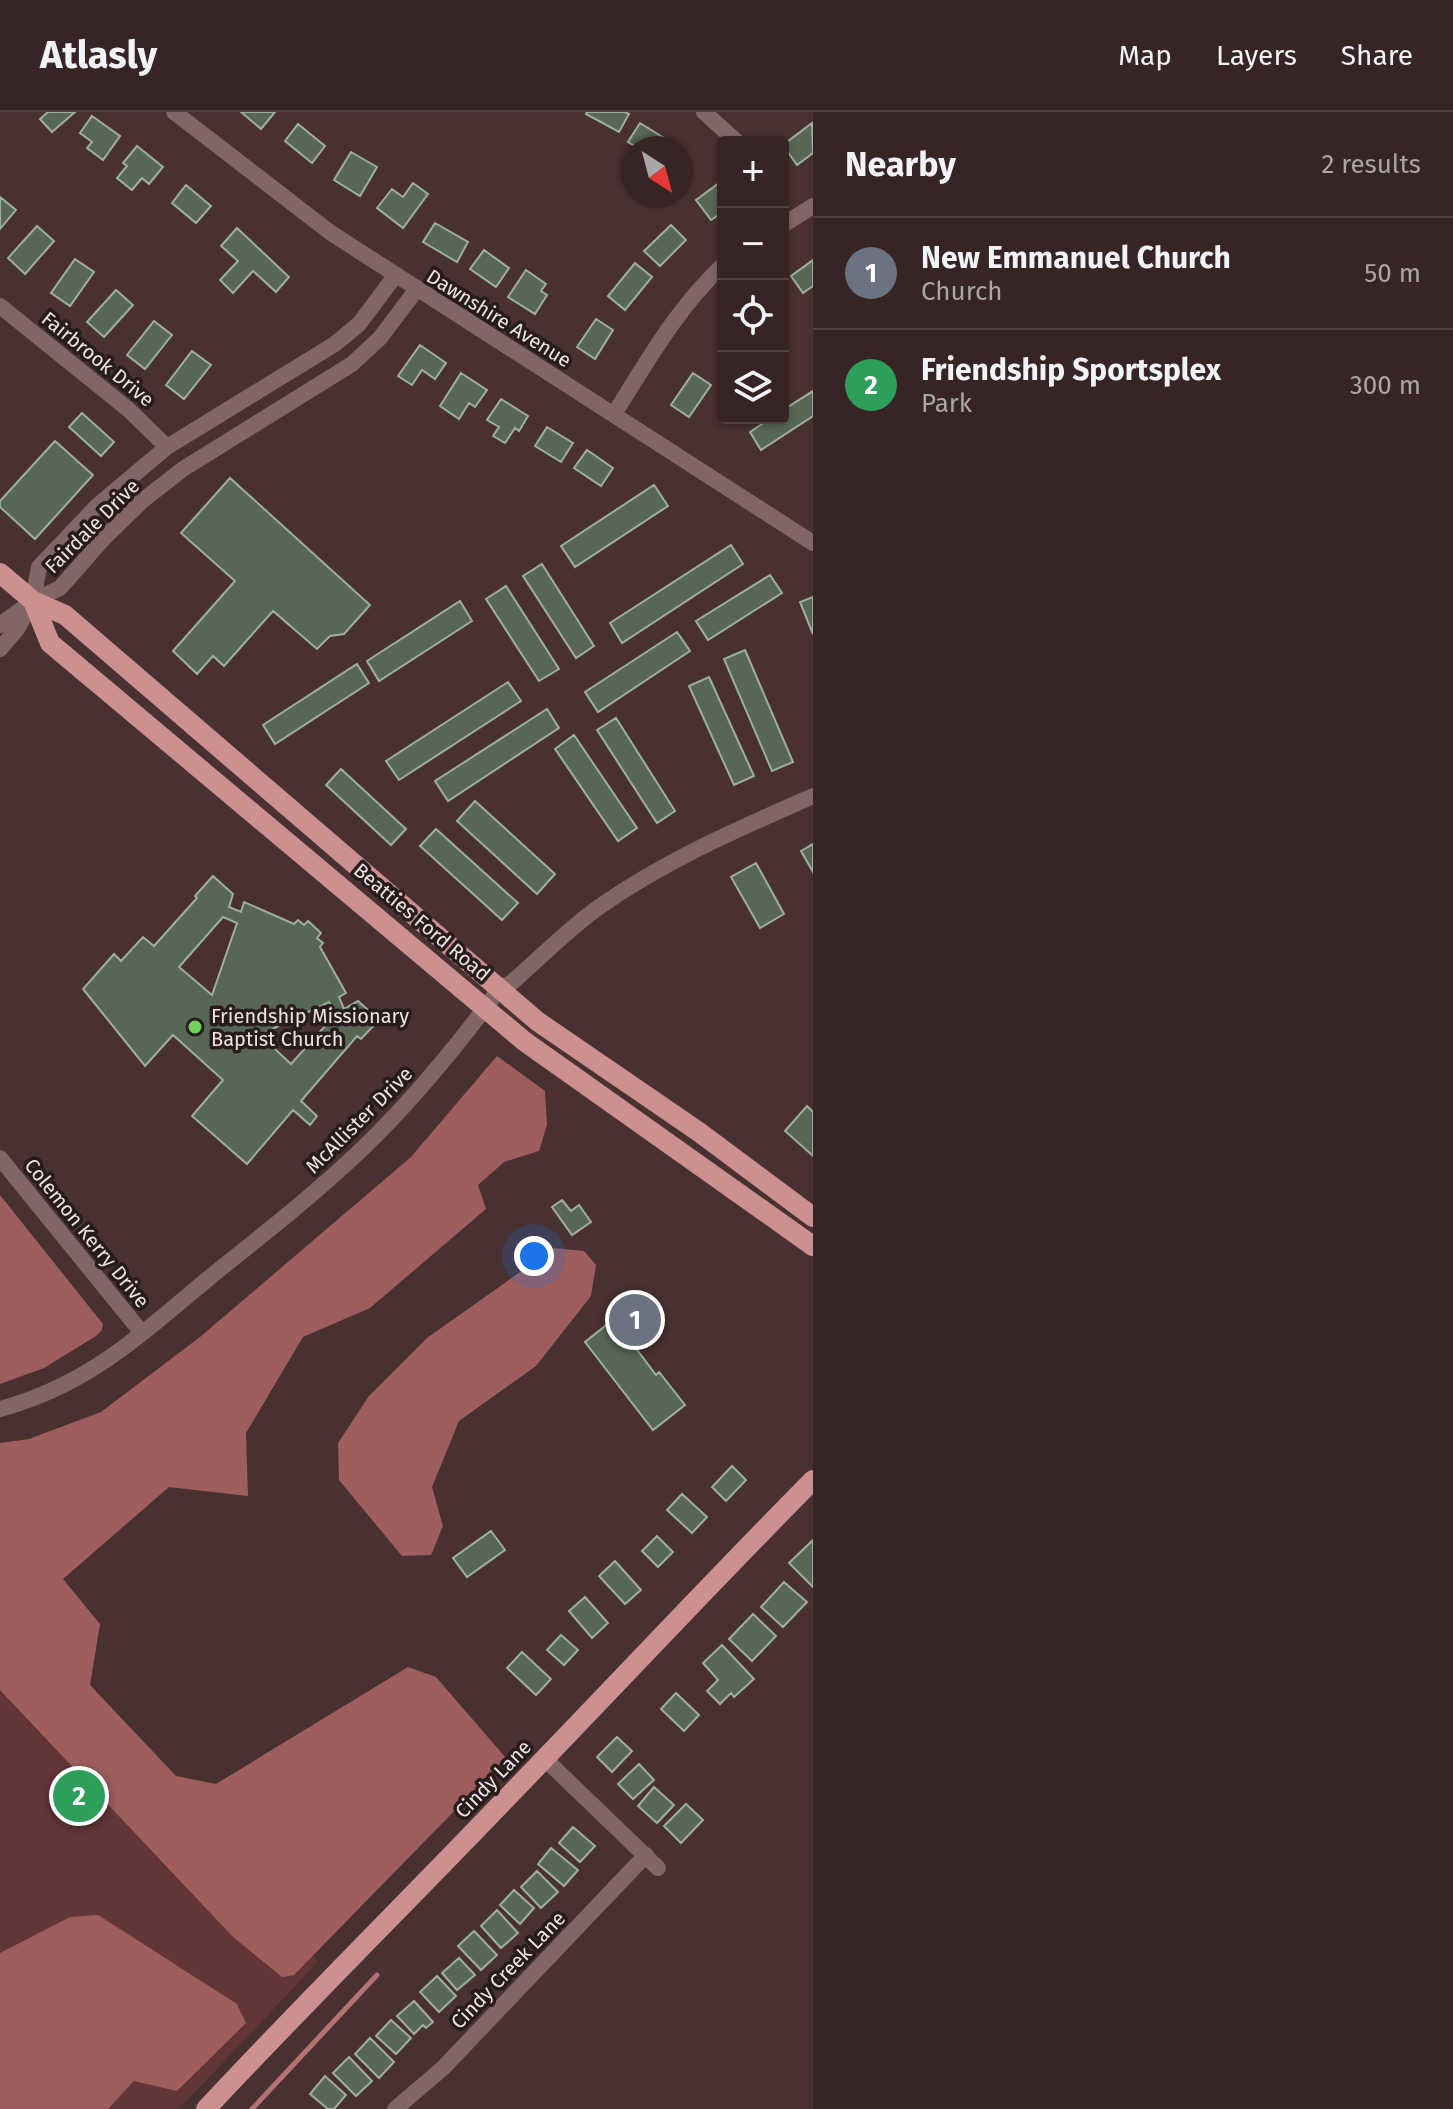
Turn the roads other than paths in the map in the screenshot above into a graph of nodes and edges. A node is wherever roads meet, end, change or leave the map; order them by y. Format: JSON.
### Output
{"nodes":[{"id":1,"x":174,"y":112,"type":"edge"},
{"id":2,"x":704,"y":112,"type":"edge"},
{"id":3,"x":730,"y":136,"type":"edge"},
{"id":4,"x":813,"y":206,"type":"edge"},
{"id":5,"x":789,"y":221,"type":"edge"},
{"id":6,"x":717,"y":271,"type":"edge"},
{"id":7,"x":395,"y":276,"type":"junction"},
{"id":8,"x":417,"y":289,"type":"junction"},
{"id":9,"x":0,"y":306,"type":"edge"},
{"id":10,"x":256,"y":393,"type":"junction"},
{"id":11,"x":269,"y":414,"type":"junction"},
{"id":12,"x":614,"y":414,"type":"junction"},
{"id":13,"x":167,"y":447,"type":"junction"},
{"id":14,"x":142,"y":466,"type":"junction"},
{"id":15,"x":160,"y":487,"type":"junction"},
{"id":16,"x":813,"y":543,"type":"edge"},
{"id":17,"x":0,"y":573,"type":"edge"},
{"id":18,"x":33,"y":601,"type":"junction"},
{"id":19,"x":0,"y":625,"type":"edge"},
{"id":20,"x":0,"y":649,"type":"edge"},
{"id":21,"x":813,"y":796,"type":"edge"},
{"id":22,"x":500,"y":988,"type":"junction"},
{"id":23,"x":486,"y":1007,"type":"junction"},
{"id":24,"x":0,"y":1158,"type":"edge"},
{"id":25,"x":813,"y":1217,"type":"edge"},
{"id":26,"x":813,"y":1246,"type":"edge"},
{"id":27,"x":142,"y":1333,"type":"junction"},
{"id":28,"x":0,"y":1409,"type":"edge"},
{"id":29,"x":813,"y":1480,"type":"edge"},
{"id":30,"x":545,"y":1759,"type":"junction"},
{"id":31,"x":646,"y":1855,"type":"junction"},
{"id":32,"x":658,"y":1868,"type":"dead end"},
{"id":33,"x":206,"y":2109,"type":"edge"},
{"id":34,"x":395,"y":2109,"type":"edge"}],
"edges":[{"from":1,"to":7,"type":"street","name":"Dawnshire Avenue"},
{"from":2,"to":3,"type":"street"},
{"from":4,"to":5,"type":"street"},
{"from":6,"to":12,"type":"street"},
{"from":7,"to":8,"type":"street","name":"Dawnshire Avenue"},
{"from":7,"to":10,"type":"street","name":"Fairdale Drive"},
{"from":8,"to":11,"type":"street","name":"Fairdale Drive"},
{"from":8,"to":12,"type":"street","name":"Dawnshire Avenue"},
{"from":9,"to":13,"type":"street","name":"Fairbrook Drive"},
{"from":10,"to":11,"type":"street"},
{"from":10,"to":13,"type":"street","name":"Fairdale Drive"},
{"from":11,"to":15,"type":"street","name":"Fairdale Drive"},
{"from":12,"to":16,"type":"street","name":"Dawnshire Avenue"},
{"from":13,"to":14,"type":"street","name":"Fairdale Drive"},
{"from":14,"to":15,"type":"street"},
{"from":14,"to":18,"type":"street","name":"Fairdale Drive"},
{"from":15,"to":18,"type":"street","name":"Fairdale Drive"},
{"from":17,"to":18,"type":"main road","name":"Beatties Ford Road"},
{"from":18,"to":19,"type":"street"},
{"from":18,"to":20,"type":"street"},
{"from":18,"to":22,"type":"main road","name":"Beatties Ford Road"},
{"from":18,"to":23,"type":"main road","name":"Beatties Ford Road"},
{"from":21,"to":22,"type":"street","name":"McAllister Drive"},
{"from":22,"to":23,"type":"street","name":"McAllister Drive"},
{"from":22,"to":25,"type":"main road","name":"Beatties Ford Road"},
{"from":23,"to":26,"type":"main road","name":"Beatties Ford Road"},
{"from":23,"to":27,"type":"street","name":"McAllister Drive"},
{"from":24,"to":27,"type":"street","name":"Colemon Kerry Drive"},
{"from":27,"to":28,"type":"street","name":"McAllister Drive"},
{"from":29,"to":30,"type":"main road","name":"Cindy Lane"},
{"from":30,"to":31,"type":"street"},
{"from":30,"to":33,"type":"main road","name":"Cindy Lane"},
{"from":31,"to":32,"type":"street"},
{"from":31,"to":34,"type":"street","name":"Cindy Creek Lane"}]}
